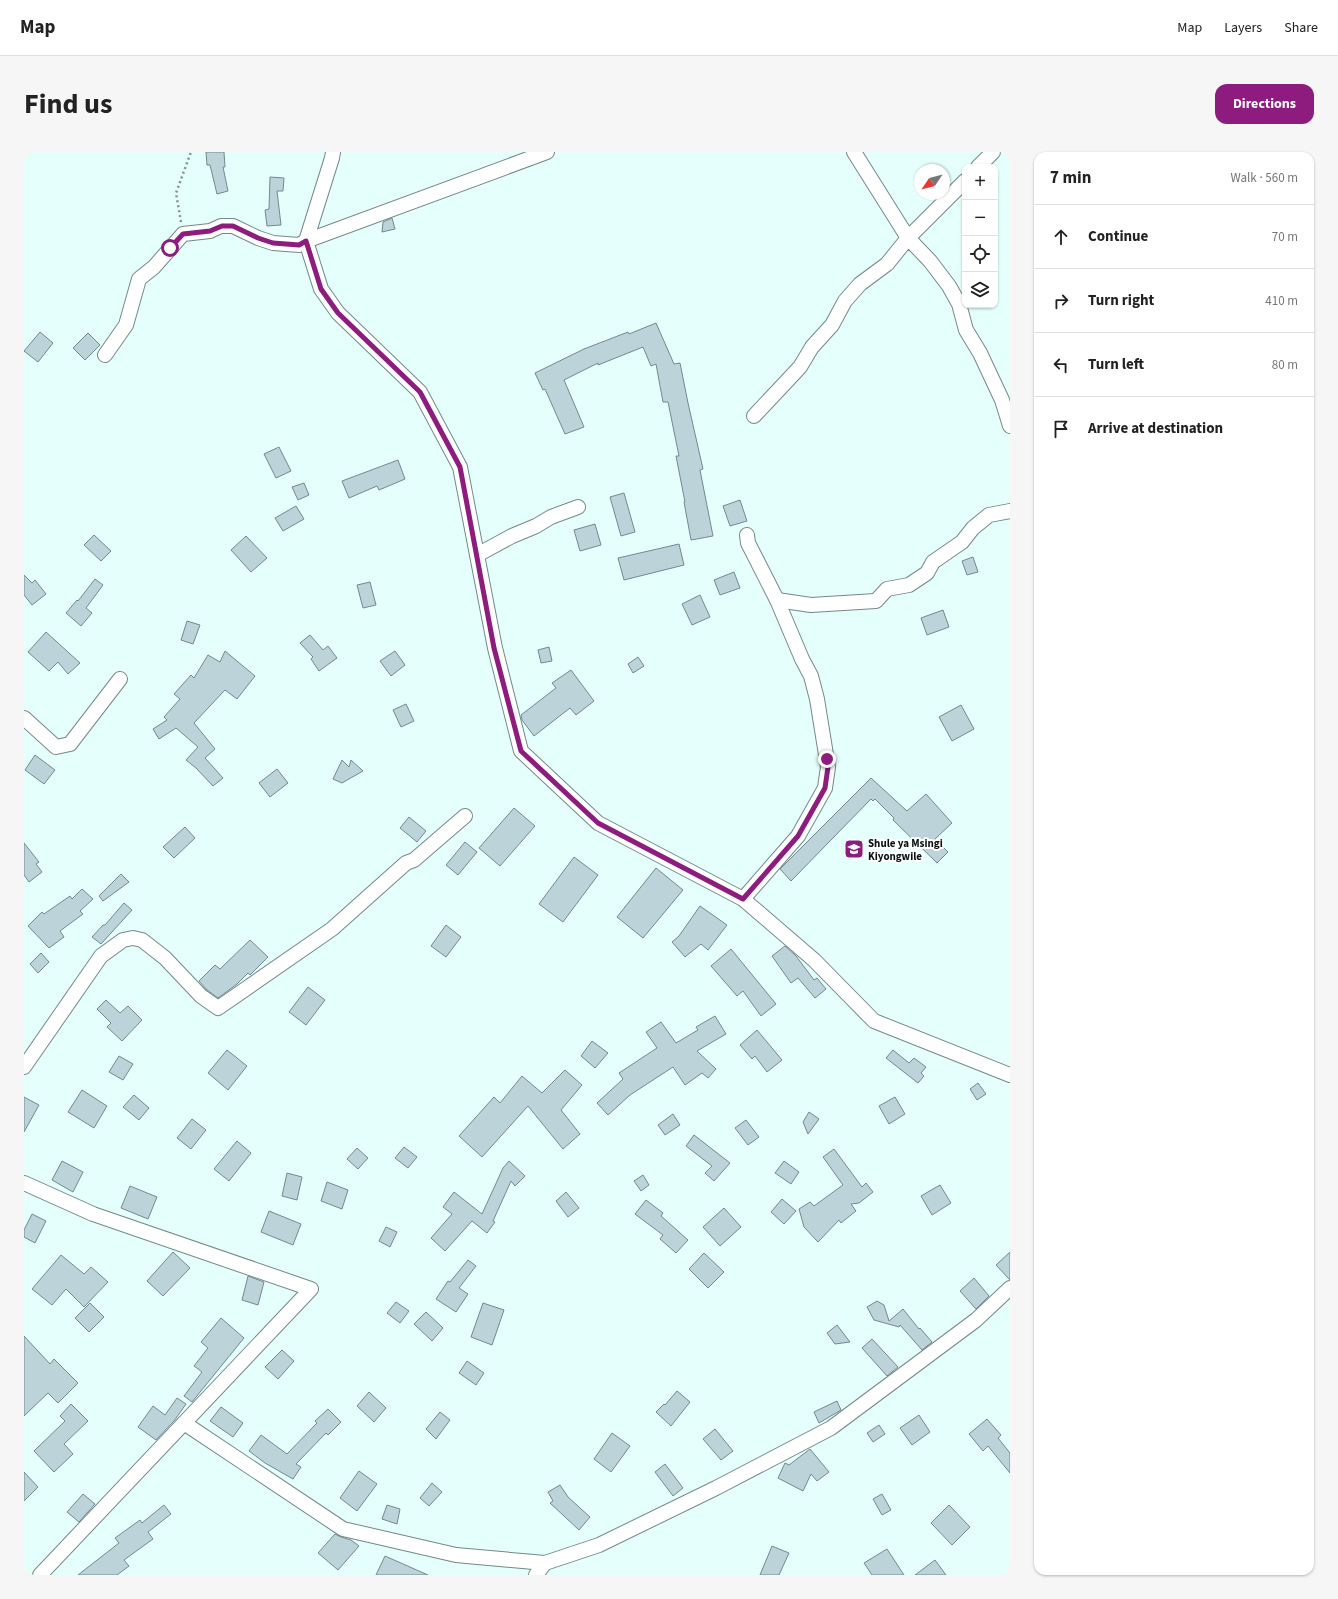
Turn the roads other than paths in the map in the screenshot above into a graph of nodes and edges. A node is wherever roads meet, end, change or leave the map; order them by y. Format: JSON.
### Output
{"nodes":[{"id":1,"x":333,"y":152,"type":"edge"},
{"id":2,"x":547,"y":152,"type":"edge"},
{"id":3,"x":854,"y":152,"type":"edge"},
{"id":4,"x":993,"y":152,"type":"edge"},
{"id":5,"x":981,"y":164,"type":"edge"},
{"id":6,"x":962,"y":184,"type":"edge"},
{"id":7,"x":908,"y":238,"type":"junction"},
{"id":8,"x":306,"y":241,"type":"junction"},
{"id":9,"x":105,"y":355,"type":"dead end"},
{"id":10,"x":754,"y":416,"type":"dead end"},
{"id":11,"x":1010,"y":426,"type":"edge"},
{"id":12,"x":578,"y":507,"type":"dead end"},
{"id":13,"x":1010,"y":511,"type":"edge"},
{"id":14,"x":747,"y":536,"type":"dead end"},
{"id":15,"x":477,"y":555,"type":"junction"},
{"id":16,"x":777,"y":600,"type":"junction"},
{"id":17,"x":120,"y":679,"type":"dead end"},
{"id":18,"x":24,"y":718,"type":"edge"},
{"id":19,"x":465,"y":816,"type":"dead end"},
{"id":20,"x":743,"y":899,"type":"junction"},
{"id":21,"x":24,"y":1067,"type":"edge"},
{"id":22,"x":1010,"y":1075,"type":"edge"},
{"id":23,"x":24,"y":1184,"type":"edge"},
{"id":24,"x":1010,"y":1288,"type":"edge"},
{"id":25,"x":184,"y":1422,"type":"junction"},
{"id":26,"x":545,"y":1563,"type":"junction"},
{"id":27,"x":40,"y":1575,"type":"edge"},
{"id":28,"x":536,"y":1575,"type":"edge"}],
"edges":[{"from":1,"to":8,"type":"street"},
{"from":2,"to":8,"type":"street"},
{"from":3,"to":7,"type":"street"},
{"from":4,"to":5,"type":"street"},
{"from":6,"to":7,"type":"street"},
{"from":7,"to":10,"type":"street"},
{"from":7,"to":11,"type":"street"},
{"from":8,"to":9,"type":"street"},
{"from":8,"to":15,"type":"street"},
{"from":12,"to":15,"type":"street"},
{"from":13,"to":16,"type":"street"},
{"from":14,"to":16,"type":"street"},
{"from":15,"to":20,"type":"street"},
{"from":16,"to":20,"type":"street"},
{"from":17,"to":18,"type":"street"},
{"from":19,"to":21,"type":"street"},
{"from":20,"to":22,"type":"street"},
{"from":23,"to":25,"type":"street"},
{"from":24,"to":26,"type":"street"},
{"from":25,"to":26,"type":"street"},
{"from":25,"to":27,"type":"street"},
{"from":26,"to":28,"type":"street"}]}
